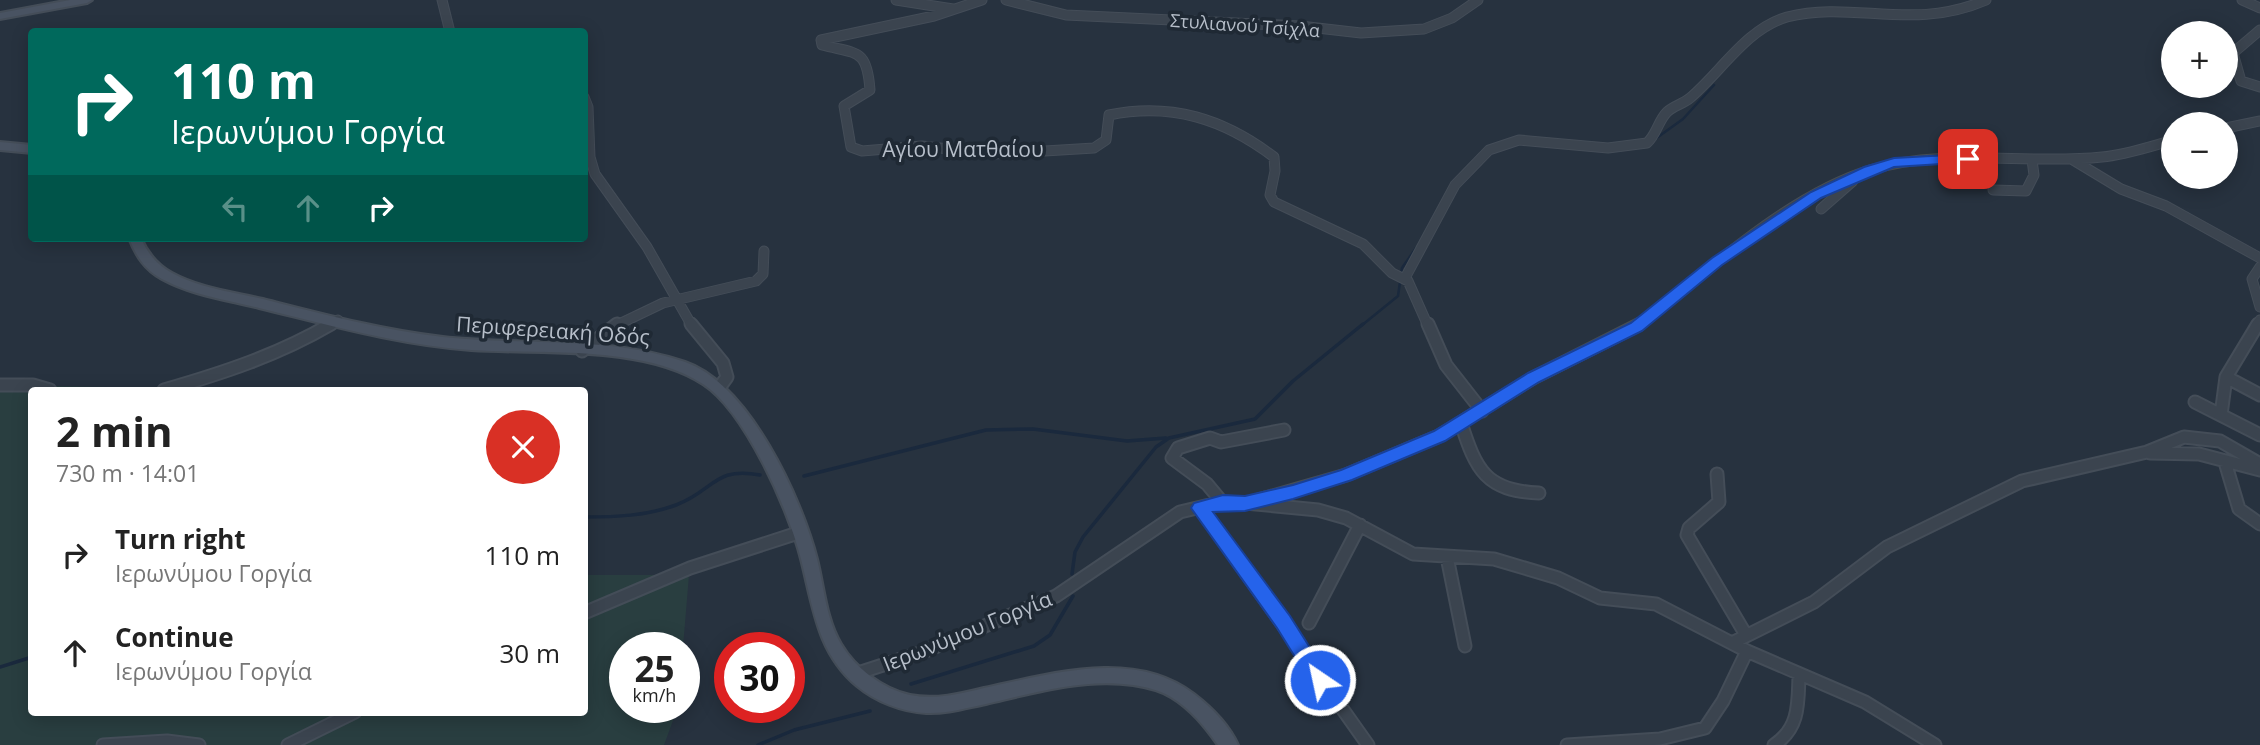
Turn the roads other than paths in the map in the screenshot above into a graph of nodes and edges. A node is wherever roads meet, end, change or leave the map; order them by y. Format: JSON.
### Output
{"nodes":[{"id":1,"x":87,"y":0,"type":"edge"},
{"id":2,"x":442,"y":0,"type":"edge"},
{"id":3,"x":897,"y":0,"type":"edge"},
{"id":4,"x":982,"y":0,"type":"edge"},
{"id":5,"x":1006,"y":0,"type":"edge"},
{"id":6,"x":1478,"y":0,"type":"edge"},
{"id":7,"x":1986,"y":0,"type":"edge"},
{"id":8,"x":2242,"y":0,"type":"edge"},
{"id":9,"x":2260,"y":8,"type":"edge"},
{"id":10,"x":953,"y":9,"type":"junction"},
{"id":11,"x":0,"y":16,"type":"edge"},
{"id":12,"x":449,"y":28,"type":"edge"},
{"id":13,"x":2260,"y":30,"type":"edge"},
{"id":14,"x":2260,"y":87,"type":"edge"},
{"id":15,"x":588,"y":107,"type":"edge"},
{"id":16,"x":2260,"y":121,"type":"edge"},
{"id":17,"x":2238,"y":126,"type":"edge"},
{"id":18,"x":2161,"y":143,"type":"edge"},
{"id":19,"x":0,"y":146,"type":"edge"},
{"id":20,"x":28,"y":149,"type":"edge"},
{"id":21,"x":2032,"y":160,"type":"junction"},
{"id":22,"x":2073,"y":160,"type":"junction"},
{"id":23,"x":1855,"y":179,"type":"junction"},
{"id":24,"x":1993,"y":190,"type":"dead end"},
{"id":25,"x":1821,"y":209,"type":"dead end"},
{"id":26,"x":137,"y":242,"type":"edge"},
{"id":27,"x":764,"y":251,"type":"dead end"},
{"id":28,"x":2260,"y":258,"type":"edge"},
{"id":29,"x":2260,"y":267,"type":"edge"},
{"id":30,"x":1399,"y":276,"type":"junction"},
{"id":31,"x":679,"y":298,"type":"junction"},
{"id":32,"x":2260,"y":307,"type":"edge"},
{"id":33,"x":338,"y":320,"type":"junction"},
{"id":34,"x":2260,"y":320,"type":"edge"},
{"id":35,"x":582,"y":351,"type":"junction"},
{"id":36,"x":2227,"y":377,"type":"junction"},
{"id":37,"x":0,"y":385,"type":"edge"},
{"id":38,"x":40,"y":387,"type":"edge"},
{"id":39,"x":174,"y":387,"type":"edge"},
{"id":40,"x":719,"y":388,"type":"junction"},
{"id":41,"x":2260,"y":395,"type":"edge"},
{"id":42,"x":2195,"y":402,"type":"dead end"},
{"id":43,"x":1482,"y":411,"type":"junction"},
{"id":44,"x":2221,"y":415,"type":"junction"},
{"id":45,"x":1461,"y":424,"type":"junction"},
{"id":46,"x":1284,"y":430,"type":"dead end"},
{"id":47,"x":2260,"y":435,"type":"edge"},
{"id":48,"x":2147,"y":452,"type":"junction"},
{"id":49,"x":2225,"y":462,"type":"junction"},
{"id":50,"x":2260,"y":464,"type":"edge"},
{"id":51,"x":2260,"y":470,"type":"edge"},
{"id":52,"x":1717,"y":474,"type":"dead end"},
{"id":53,"x":1539,"y":493,"type":"dead end"},
{"id":54,"x":1223,"y":502,"type":"junction"},
{"id":55,"x":1245,"y":503,"type":"junction"},
{"id":56,"x":1200,"y":508,"type":"junction"},
{"id":57,"x":2260,"y":523,"type":"edge"},
{"id":58,"x":1360,"y":525,"type":"junction"},
{"id":59,"x":801,"y":533,"type":"junction"},
{"id":60,"x":1447,"y":557,"type":"junction"},
{"id":61,"x":588,"y":611,"type":"edge"},
{"id":62,"x":1309,"y":623,"type":"dead end"},
{"id":63,"x":1746,"y":635,"type":"junction"},
{"id":64,"x":1732,"y":643,"type":"junction"},
{"id":65,"x":1465,"y":646,"type":"dead end"},
{"id":66,"x":1747,"y":651,"type":"junction"},
{"id":67,"x":855,"y":674,"type":"junction"},
{"id":68,"x":1799,"y":675,"type":"junction"},
{"id":69,"x":347,"y":716,"type":"edge"},
{"id":70,"x":103,"y":745,"type":"edge"},
{"id":71,"x":199,"y":745,"type":"edge"},
{"id":72,"x":288,"y":745,"type":"edge"},
{"id":73,"x":1229,"y":745,"type":"edge"},
{"id":74,"x":1368,"y":745,"type":"edge"},
{"id":75,"x":1567,"y":745,"type":"edge"},
{"id":76,"x":1774,"y":745,"type":"edge"},
{"id":77,"x":1935,"y":745,"type":"edge"}],
"edges":[{"from":1,"to":11,"type":"main road"},
{"from":2,"to":12,"type":"street"},
{"from":3,"to":10,"type":"street"},
{"from":4,"to":10,"type":"street"},
{"from":5,"to":6,"type":"street","name":"Στυλιανού Τσίχλα"},
{"from":7,"to":30,"type":"street"},
{"from":8,"to":9,"type":"street"},
{"from":10,"to":30,"type":"street","name":"Αγίου Ματθαίου"},
{"from":13,"to":14,"type":"street"},
{"from":15,"to":31,"type":"street"},
{"from":16,"to":17,"type":"street"},
{"from":18,"to":22,"type":"street"},
{"from":19,"to":20,"type":"main road"},
{"from":21,"to":22,"type":"street"},
{"from":21,"to":23,"type":"street"},
{"from":21,"to":24,"type":"street"},
{"from":22,"to":28,"type":"street"},
{"from":23,"to":25,"type":"street"},
{"from":23,"to":43,"type":"street"},
{"from":26,"to":33,"type":"main road","name":"Περιφερειακή Οδός"},
{"from":27,"to":31,"type":"street"},
{"from":29,"to":32,"type":"street"},
{"from":30,"to":43,"type":"street","name":"Αγίου Ματθαίου"},
{"from":31,"to":35,"type":"street"},
{"from":31,"to":40,"type":"street"},
{"from":33,"to":35,"type":"main road","name":"Περιφερειακή Οδός"},
{"from":33,"to":39,"type":"street"},
{"from":34,"to":36,"type":"street"},
{"from":35,"to":40,"type":"main road","name":"Περιφερειακή Οδός"},
{"from":36,"to":41,"type":"street"},
{"from":36,"to":44,"type":"street"},
{"from":37,"to":38,"type":"street"},
{"from":40,"to":59,"type":"main road","name":"Περιφερειακή Οδός"},
{"from":42,"to":44,"type":"street"},
{"from":43,"to":45,"type":"street"},
{"from":44,"to":47,"type":"street"},
{"from":45,"to":53,"type":"street"},
{"from":45,"to":55,"type":"street"},
{"from":46,"to":54,"type":"street"},
{"from":48,"to":49,"type":"street"},
{"from":48,"to":50,"type":"street"},
{"from":48,"to":63,"type":"street"},
{"from":49,"to":51,"type":"street"},
{"from":49,"to":57,"type":"street"},
{"from":52,"to":63,"type":"street"},
{"from":54,"to":55,"type":"street","name":"Ιερωνύμου Γοργία"},
{"from":54,"to":56,"type":"street","name":"Ιερωνύμου Γοργία"},
{"from":55,"to":58,"type":"street","name":"Ιερωνύμου Γοργία"},
{"from":56,"to":67,"type":"street","name":"Ιερωνύμου Γοργία"},
{"from":56,"to":74,"type":"street"},
{"from":58,"to":60,"type":"street","name":"Ιερωνύμου Γοργία"},
{"from":58,"to":62,"type":"street"},
{"from":59,"to":61,"type":"street"},
{"from":59,"to":67,"type":"main road","name":"Περιφερειακή Οδός"},
{"from":60,"to":64,"type":"street","name":"Ιερωνύμου Γοργία"},
{"from":60,"to":65,"type":"street"},
{"from":63,"to":64,"type":"street"},
{"from":64,"to":66,"type":"street","name":"Ιερωνύμου Γοργία"},
{"from":66,"to":68,"type":"street","name":"Ιερωνύμου Γοργία"},
{"from":66,"to":75,"type":"street"},
{"from":67,"to":73,"type":"main road","name":"Περιφερειακή Οδός"},
{"from":68,"to":76,"type":"street"},
{"from":68,"to":77,"type":"street","name":"Ιερωνύμου Γοργία"},
{"from":69,"to":72,"type":"street"},
{"from":70,"to":71,"type":"street"}]}
